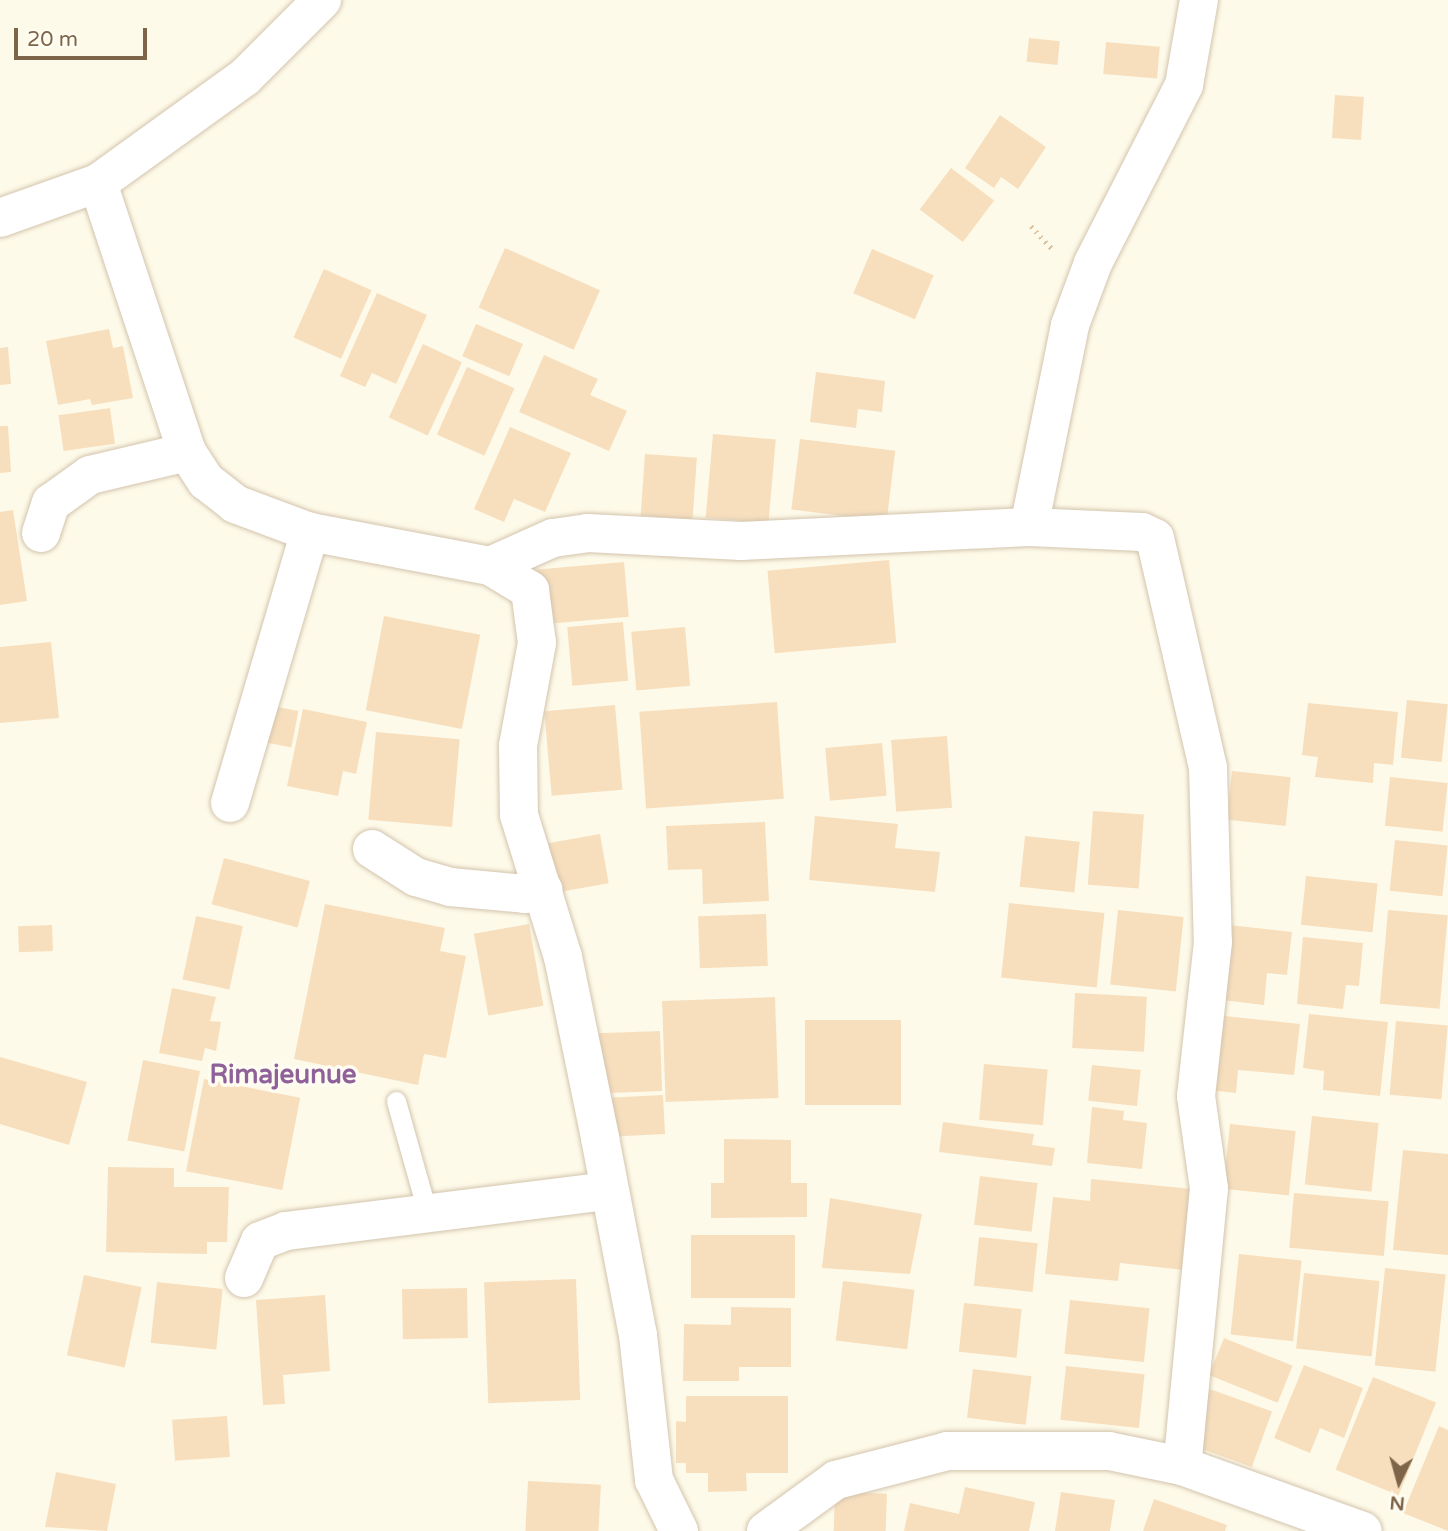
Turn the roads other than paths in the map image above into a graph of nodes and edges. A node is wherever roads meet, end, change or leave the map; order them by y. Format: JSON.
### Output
{"nodes":[{"id":1,"x":322,"y":0,"type":"edge"},
{"id":2,"x":1199,"y":0,"type":"edge"},
{"id":3,"x":98,"y":183,"type":"junction"},
{"id":4,"x":0,"y":218,"type":"edge"},
{"id":5,"x":187,"y":452,"type":"junction"},
{"id":6,"x":1029,"y":527,"type":"junction"},
{"id":7,"x":310,"y":532,"type":"junction"},
{"id":8,"x":41,"y":533,"type":"dead end"},
{"id":9,"x":490,"y":566,"type":"junction"},
{"id":10,"x":230,"y":803,"type":"dead end"},
{"id":11,"x":372,"y":849,"type":"dead end"},
{"id":12,"x":544,"y":890,"type":"junction"},
{"id":13,"x":396,"y":1101,"type":"dead end"},
{"id":14,"x":609,"y":1191,"type":"junction"},
{"id":15,"x":428,"y":1214,"type":"junction"},
{"id":16,"x":244,"y":1278,"type":"dead end"},
{"id":17,"x":1182,"y":1466,"type":"junction"},
{"id":18,"x":679,"y":1531,"type":"edge"},
{"id":19,"x":766,"y":1531,"type":"edge"},
{"id":20,"x":1363,"y":1531,"type":"edge"}],
"edges":[{"from":1,"to":3,"type":"street"},
{"from":2,"to":6,"type":"street"},
{"from":3,"to":4,"type":"street"},
{"from":3,"to":5,"type":"street"},
{"from":5,"to":7,"type":"street"},
{"from":5,"to":8,"type":"street"},
{"from":6,"to":9,"type":"street"},
{"from":6,"to":17,"type":"street"},
{"from":7,"to":9,"type":"street"},
{"from":7,"to":10,"type":"street"},
{"from":9,"to":12,"type":"street"},
{"from":11,"to":12,"type":"street"},
{"from":12,"to":14,"type":"street"},
{"from":13,"to":15,"type":"lane"},
{"from":14,"to":15,"type":"street"},
{"from":14,"to":18,"type":"street"},
{"from":15,"to":16,"type":"street"},
{"from":17,"to":19,"type":"street"},
{"from":17,"to":20,"type":"street"}]}
